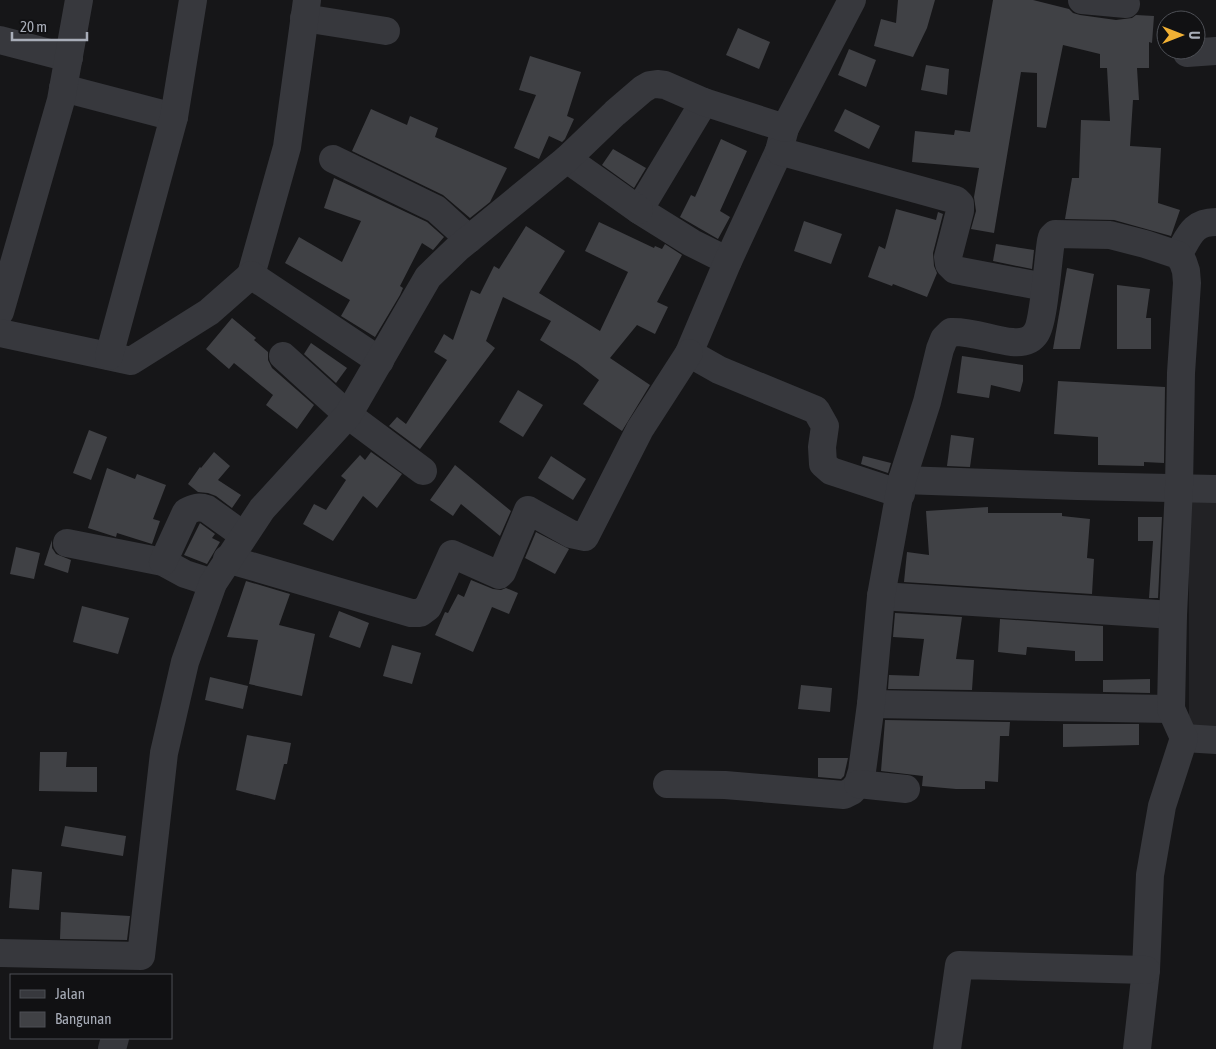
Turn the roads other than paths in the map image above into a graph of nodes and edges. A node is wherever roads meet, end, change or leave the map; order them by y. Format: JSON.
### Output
{"nodes":[{"id":1,"x":80,"y":0,"type":"edge"},
{"id":2,"x":193,"y":0,"type":"edge"},
{"id":3,"x":852,"y":0,"type":"edge"},
{"id":4,"x":1082,"y":0,"type":"edge"},
{"id":5,"x":1126,"y":4,"type":"dead end"},
{"id":6,"x":306,"y":9,"type":"edge"},
{"id":7,"x":386,"y":31,"type":"dead end"},
{"id":8,"x":0,"y":40,"type":"edge"},
{"id":9,"x":69,"y":58,"type":"junction"},
{"id":10,"x":64,"y":88,"type":"junction"},
{"id":11,"x":704,"y":102,"type":"junction"},
{"id":12,"x":174,"y":117,"type":"junction"},
{"id":13,"x":782,"y":139,"type":"junction"},
{"id":14,"x":333,"y":159,"type":"dead end"},
{"id":15,"x":568,"y":159,"type":"junction"},
{"id":16,"x":639,"y":210,"type":"junction"},
{"id":17,"x":1216,"y":222,"type":"edge"},
{"id":18,"x":469,"y":239,"type":"junction"},
{"id":19,"x":1178,"y":255,"type":"junction"},
{"id":20,"x":728,"y":260,"type":"junction"},
{"id":21,"x":251,"y":275,"type":"junction"},
{"id":22,"x":1045,"y":287,"type":"junction"},
{"id":23,"x":0,"y":312,"type":"edge"},
{"id":24,"x":0,"y":333,"type":"edge"},
{"id":25,"x":689,"y":353,"type":"junction"},
{"id":26,"x":109,"y":356,"type":"junction"},
{"id":27,"x":283,"y":356,"type":"dead end"},
{"id":28,"x":380,"y":361,"type":"junction"},
{"id":29,"x":348,"y":415,"type":"junction"},
{"id":30,"x":423,"y":471,"type":"dead end"},
{"id":31,"x":901,"y":487,"type":"junction"},
{"id":32,"x":1179,"y":487,"type":"junction"},
{"id":33,"x":1216,"y":488,"type":"edge"},
{"id":34,"x":243,"y":535,"type":"junction"},
{"id":35,"x":67,"y":543,"type":"dead end"},
{"id":36,"x":227,"y":559,"type":"junction"},
{"id":37,"x":163,"y":562,"type":"junction"},
{"id":38,"x":213,"y":583,"type":"junction"},
{"id":39,"x":882,"y":596,"type":"junction"},
{"id":40,"x":1173,"y":615,"type":"junction"},
{"id":41,"x":871,"y":704,"type":"junction"},
{"id":42,"x":1171,"y":709,"type":"junction"},
{"id":43,"x":1184,"y":738,"type":"junction"},
{"id":44,"x":1216,"y":740,"type":"edge"},
{"id":45,"x":667,"y":784,"type":"dead end"},
{"id":46,"x":858,"y":784,"type":"junction"},
{"id":47,"x":906,"y":789,"type":"dead end"},
{"id":48,"x":0,"y":953,"type":"edge"},
{"id":49,"x":138,"y":966,"type":"edge"},
{"id":50,"x":1146,"y":970,"type":"junction"},
{"id":51,"x":947,"y":1049,"type":"edge"},
{"id":52,"x":1137,"y":1049,"type":"edge"}],
"edges":[{"from":1,"to":9,"type":"street"},
{"from":2,"to":12,"type":"street"},
{"from":3,"to":13,"type":"street"},
{"from":4,"to":5,"type":"street"},
{"from":6,"to":7,"type":"street"},
{"from":6,"to":21,"type":"street"},
{"from":8,"to":9,"type":"street"},
{"from":9,"to":10,"type":"street"},
{"from":10,"to":12,"type":"street"},
{"from":10,"to":23,"type":"street"},
{"from":11,"to":13,"type":"street"},
{"from":11,"to":15,"type":"street"},
{"from":11,"to":16,"type":"street"},
{"from":12,"to":26,"type":"street"},
{"from":13,"to":20,"type":"street"},
{"from":13,"to":22,"type":"street"},
{"from":14,"to":18,"type":"street"},
{"from":15,"to":16,"type":"street"},
{"from":15,"to":18,"type":"street"},
{"from":16,"to":20,"type":"street"},
{"from":17,"to":19,"type":"street"},
{"from":18,"to":28,"type":"street"},
{"from":19,"to":22,"type":"street"},
{"from":19,"to":32,"type":"street"},
{"from":20,"to":25,"type":"street"},
{"from":21,"to":26,"type":"street"},
{"from":21,"to":28,"type":"street"},
{"from":22,"to":31,"type":"street"},
{"from":24,"to":26,"type":"street"},
{"from":25,"to":31,"type":"street"},
{"from":25,"to":36,"type":"street"},
{"from":27,"to":29,"type":"street"},
{"from":28,"to":29,"type":"street"},
{"from":29,"to":30,"type":"street"},
{"from":29,"to":34,"type":"street"},
{"from":31,"to":32,"type":"street"},
{"from":31,"to":39,"type":"street"},
{"from":32,"to":33,"type":"street"},
{"from":32,"to":40,"type":"street"},
{"from":34,"to":36,"type":"street"},
{"from":34,"to":37,"type":"street"},
{"from":35,"to":37,"type":"street"},
{"from":36,"to":38,"type":"street"},
{"from":37,"to":38,"type":"street"},
{"from":38,"to":49,"type":"street"},
{"from":39,"to":40,"type":"street"},
{"from":39,"to":41,"type":"street"},
{"from":40,"to":42,"type":"street"},
{"from":41,"to":42,"type":"street"},
{"from":41,"to":46,"type":"street"},
{"from":42,"to":43,"type":"street"},
{"from":43,"to":44,"type":"street"},
{"from":43,"to":50,"type":"street"},
{"from":45,"to":46,"type":"street"},
{"from":46,"to":47,"type":"street"},
{"from":48,"to":49,"type":"street"},
{"from":50,"to":51,"type":"street"},
{"from":50,"to":52,"type":"street"}]}
